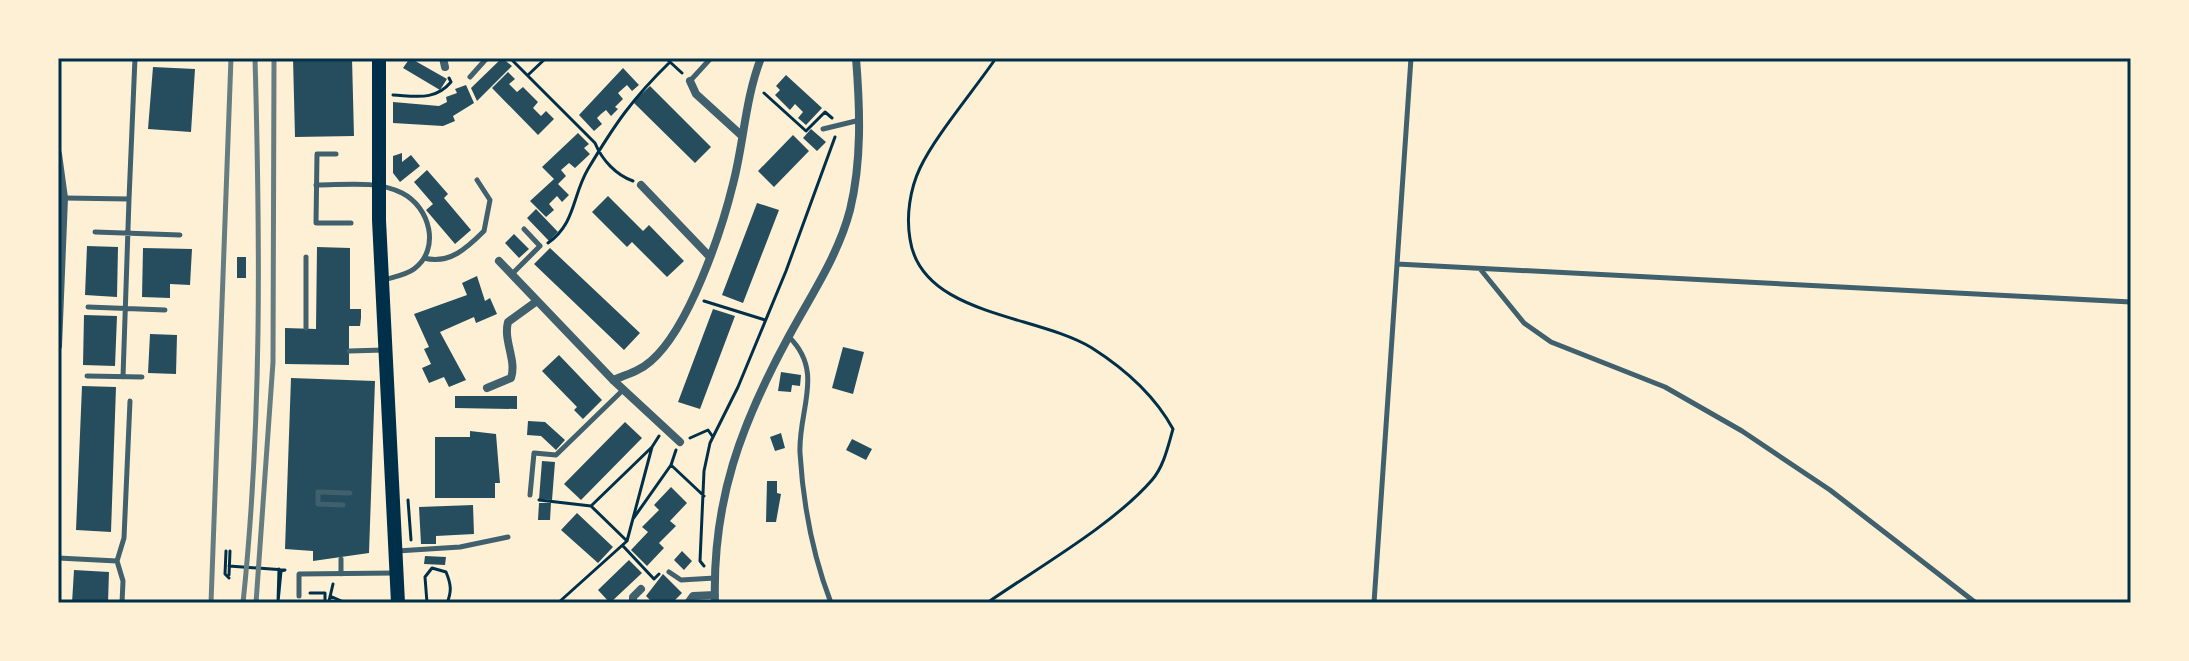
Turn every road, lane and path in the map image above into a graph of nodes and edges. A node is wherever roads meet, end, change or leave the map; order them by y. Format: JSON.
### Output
{"nodes":[{"id":1,"x":135,"y":58,"type":"edge"},
{"id":2,"x":379,"y":58,"type":"edge"},
{"id":3,"x":487,"y":58,"type":"edge"},
{"id":4,"x":510,"y":58,"type":"edge"},
{"id":5,"x":546,"y":58,"type":"edge"},
{"id":6,"x":711,"y":58,"type":"edge"},
{"id":7,"x":761,"y":58,"type":"edge"},
{"id":8,"x":856,"y":58,"type":"edge"},
{"id":9,"x":996,"y":58,"type":"edge"},
{"id":10,"x":1411,"y":58,"type":"edge"},
{"id":11,"x":668,"y":60,"type":"edge"},
{"id":12,"x":444,"y":63,"type":"edge"},
{"id":13,"x":528,"y":75,"type":"junction"},
{"id":14,"x":470,"y":77,"type":"dead end"},
{"id":15,"x":690,"y":81,"type":"junction"},
{"id":16,"x":753,"y":83,"type":"junction"},
{"id":17,"x":385,"y":95,"type":"dead end"},
{"id":18,"x":861,"y":120,"type":"junction"},
{"id":19,"x":840,"y":125,"type":"junction"},
{"id":20,"x":823,"y":129,"type":"dead end"},
{"id":21,"x":741,"y":135,"type":"junction"},
{"id":22,"x":599,"y":153,"type":"junction"},
{"id":23,"x":58,"y":154,"type":"edge"},
{"id":24,"x":336,"y":154,"type":"dead end"},
{"id":25,"x":477,"y":180,"type":"dead end"},
{"id":26,"x":379,"y":184,"type":"junction"},
{"id":27,"x":316,"y":185,"type":"junction"},
{"id":28,"x":641,"y":185,"type":"joint"},
{"id":29,"x":64,"y":198,"type":"junction"},
{"id":30,"x":129,"y":199,"type":"junction"},
{"id":31,"x":351,"y":223,"type":"dead end"},
{"id":32,"x":524,"y":229,"type":"dead end"},
{"id":33,"x":95,"y":232,"type":"dead end"},
{"id":34,"x":128,"y":233,"type":"junction"},
{"id":35,"x":180,"y":235,"type":"dead end"},
{"id":36,"x":540,"y":246,"type":"junction"},
{"id":37,"x":709,"y":256,"type":"junction"},
{"id":38,"x":306,"y":257,"type":"dead end"},
{"id":39,"x":424,"y":258,"type":"junction"},
{"id":40,"x":499,"y":261,"type":"dead end"},
{"id":41,"x":1397,"y":264,"type":"junction"},
{"id":42,"x":1480,"y":269,"type":"junction"},
{"id":43,"x":513,"y":273,"type":"junction"},
{"id":44,"x":382,"y":280,"type":"junction"},
{"id":45,"x":693,"y":298,"type":"junction"},
{"id":46,"x":537,"y":301,"type":"junction"},
{"id":47,"x":2131,"y":302,"type":"edge"},
{"id":48,"x":88,"y":307,"type":"dead end"},
{"id":49,"x":126,"y":309,"type":"junction"},
{"id":50,"x":165,"y":310,"type":"dead end"},
{"id":51,"x":765,"y":320,"type":"junction"},
{"id":52,"x":306,"y":328,"type":"dead end"},
{"id":53,"x":789,"y":336,"type":"junction"},
{"id":54,"x":58,"y":346,"type":"edge"},
{"id":55,"x":385,"y":350,"type":"junction"},
{"id":56,"x":349,"y":351,"type":"dead end"},
{"id":57,"x":87,"y":376,"type":"dead end"},
{"id":58,"x":123,"y":377,"type":"junction"},
{"id":59,"x":142,"y":377,"type":"dead end"},
{"id":60,"x":613,"y":380,"type":"junction"},
{"id":61,"x":487,"y":388,"type":"dead end"},
{"id":62,"x":623,"y":390,"type":"junction"},
{"id":63,"x":130,"y":401,"type":"dead end"},
{"id":64,"x":713,"y":437,"type":"junction"},
{"id":65,"x":680,"y":442,"type":"joint"},
{"id":66,"x":350,"y":493,"type":"dead end"},
{"id":67,"x":530,"y":495,"type":"joint"},
{"id":68,"x":704,"y":496,"type":"junction"},
{"id":69,"x":343,"y":505,"type":"dead end"},
{"id":70,"x":591,"y":506,"type":"junction"},
{"id":71,"x":632,"y":520,"type":"junction"},
{"id":72,"x":508,"y":537,"type":"dead end"},
{"id":73,"x":627,"y":541,"type":"junction"},
{"id":74,"x":623,"y":546,"type":"junction"},
{"id":75,"x":396,"y":551,"type":"junction"},
{"id":76,"x":58,"y":558,"type":"edge"},
{"id":77,"x":341,"y":559,"type":"dead end"},
{"id":78,"x":117,"y":561,"type":"junction"},
{"id":79,"x":229,"y":566,"type":"junction"},
{"id":80,"x":279,"y":569,"type":"junction"},
{"id":81,"x":669,"y":572,"type":"joint"},
{"id":82,"x":396,"y":573,"type":"junction"},
{"id":83,"x":341,"y":574,"type":"junction"},
{"id":84,"x":715,"y":578,"type":"junction"},
{"id":85,"x":333,"y":586,"type":"dead end"},
{"id":86,"x":641,"y":589,"type":"dead end"},
{"id":87,"x":299,"y":594,"type":"joint"},
{"id":88,"x":330,"y":596,"type":"junction"},
{"id":89,"x":715,"y":599,"type":"edge"},
{"id":90,"x":278,"y":602,"type":"edge"},
{"id":91,"x":396,"y":602,"type":"edge"},
{"id":92,"x":122,"y":603,"type":"edge"},
{"id":93,"x":325,"y":603,"type":"edge"},
{"id":94,"x":336,"y":603,"type":"edge"},
{"id":95,"x":346,"y":603,"type":"edge"},
{"id":96,"x":427,"y":603,"type":"edge"},
{"id":97,"x":447,"y":603,"type":"edge"},
{"id":98,"x":558,"y":603,"type":"edge"},
{"id":99,"x":633,"y":603,"type":"edge"},
{"id":100,"x":688,"y":603,"type":"edge"},
{"id":101,"x":831,"y":603,"type":"edge"},
{"id":102,"x":987,"y":603,"type":"edge"},
{"id":103,"x":1374,"y":603,"type":"edge"},
{"id":104,"x":1976,"y":603,"type":"edge"}],
"edges":[{"from":1,"to":30,"type":"lane"},
{"from":2,"to":26,"type":"main road"},
{"from":3,"to":14,"type":"lane"},
{"from":4,"to":13,"type":"path"},
{"from":5,"to":13,"type":"path"},
{"from":6,"to":15,"type":"lane"},
{"from":7,"to":16,"type":"street"},
{"from":8,"to":18,"type":"street"},
{"from":9,"to":102,"type":"path"},
{"from":10,"to":41,"type":"lane"},
{"from":11,"to":15,"type":"path"},
{"from":11,"to":22,"type":"path"},
{"from":12,"to":17,"type":"path"},
{"from":13,"to":22,"type":"path"},
{"from":15,"to":21,"type":"street"},
{"from":16,"to":19,"type":"path"},
{"from":16,"to":21,"type":"street"},
{"from":18,"to":19,"type":"lane"},
{"from":18,"to":53,"type":"street"},
{"from":19,"to":20,"type":"lane"},
{"from":19,"to":51,"type":"path"},
{"from":21,"to":37,"type":"street"},
{"from":22,"to":28,"type":"path"},
{"from":22,"to":36,"type":"path"},
{"from":23,"to":29,"type":"street"},
{"from":24,"to":27,"type":"lane"},
{"from":25,"to":39,"type":"lane"},
{"from":26,"to":27,"type":"lane"},
{"from":26,"to":39,"type":"lane"},
{"from":26,"to":44,"type":"main road"},
{"from":27,"to":31,"type":"lane"},
{"from":28,"to":37,"type":"street"},
{"from":29,"to":30,"type":"lane"},
{"from":29,"to":54,"type":"street"},
{"from":30,"to":34,"type":"lane"},
{"from":32,"to":36,"type":"lane"},
{"from":33,"to":34,"type":"lane"},
{"from":34,"to":35,"type":"lane"},
{"from":34,"to":49,"type":"lane"},
{"from":36,"to":43,"type":"lane"},
{"from":37,"to":45,"type":"street"},
{"from":38,"to":52,"type":"lane"},
{"from":39,"to":44,"type":"lane"},
{"from":40,"to":43,"type":"street"},
{"from":41,"to":42,"type":"lane"},
{"from":41,"to":103,"type":"lane"},
{"from":42,"to":47,"type":"lane"},
{"from":42,"to":104,"type":"lane"},
{"from":43,"to":46,"type":"street"},
{"from":44,"to":55,"type":"main road"},
{"from":45,"to":51,"type":"path"},
{"from":45,"to":60,"type":"street"},
{"from":46,"to":60,"type":"street"},
{"from":46,"to":61,"type":"street"},
{"from":48,"to":49,"type":"lane"},
{"from":49,"to":50,"type":"lane"},
{"from":49,"to":58,"type":"lane"},
{"from":51,"to":64,"type":"path"},
{"from":53,"to":84,"type":"street"},
{"from":53,"to":101,"type":"lane"},
{"from":55,"to":56,"type":"lane"},
{"from":55,"to":75,"type":"main road"},
{"from":57,"to":58,"type":"lane"},
{"from":58,"to":59,"type":"lane"},
{"from":60,"to":62,"type":"street"},
{"from":62,"to":65,"type":"street"},
{"from":62,"to":67,"type":"lane"},
{"from":63,"to":78,"type":"lane"},
{"from":64,"to":65,"type":"path"},
{"from":64,"to":68,"type":"path"},
{"from":66,"to":69,"type":"lane"},
{"from":67,"to":70,"type":"path"},
{"from":68,"to":71,"type":"path"},
{"from":68,"to":84,"type":"path"},
{"from":70,"to":71,"type":"path"},
{"from":70,"to":73,"type":"path"},
{"from":71,"to":73,"type":"path"},
{"from":72,"to":75,"type":"lane"},
{"from":73,"to":74,"type":"path"},
{"from":74,"to":81,"type":"path"},
{"from":74,"to":98,"type":"path"},
{"from":75,"to":82,"type":"main road"},
{"from":76,"to":78,"type":"lane"},
{"from":77,"to":83,"type":"lane"},
{"from":78,"to":92,"type":"lane"},
{"from":79,"to":79,"type":"path"},
{"from":79,"to":80,"type":"path"},
{"from":80,"to":90,"type":"path"},
{"from":80,"to":90,"type":"path"},
{"from":81,"to":84,"type":"lane"},
{"from":82,"to":83,"type":"lane"},
{"from":82,"to":91,"type":"main road"},
{"from":83,"to":87,"type":"lane"},
{"from":84,"to":89,"type":"street"},
{"from":85,"to":88,"type":"path"},
{"from":86,"to":99,"type":"street"},
{"from":87,"to":93,"type":"path"},
{"from":88,"to":94,"type":"path"},
{"from":88,"to":95,"type":"path"},
{"from":89,"to":100,"type":"street"},
{"from":96,"to":97,"type":"path"}]}
